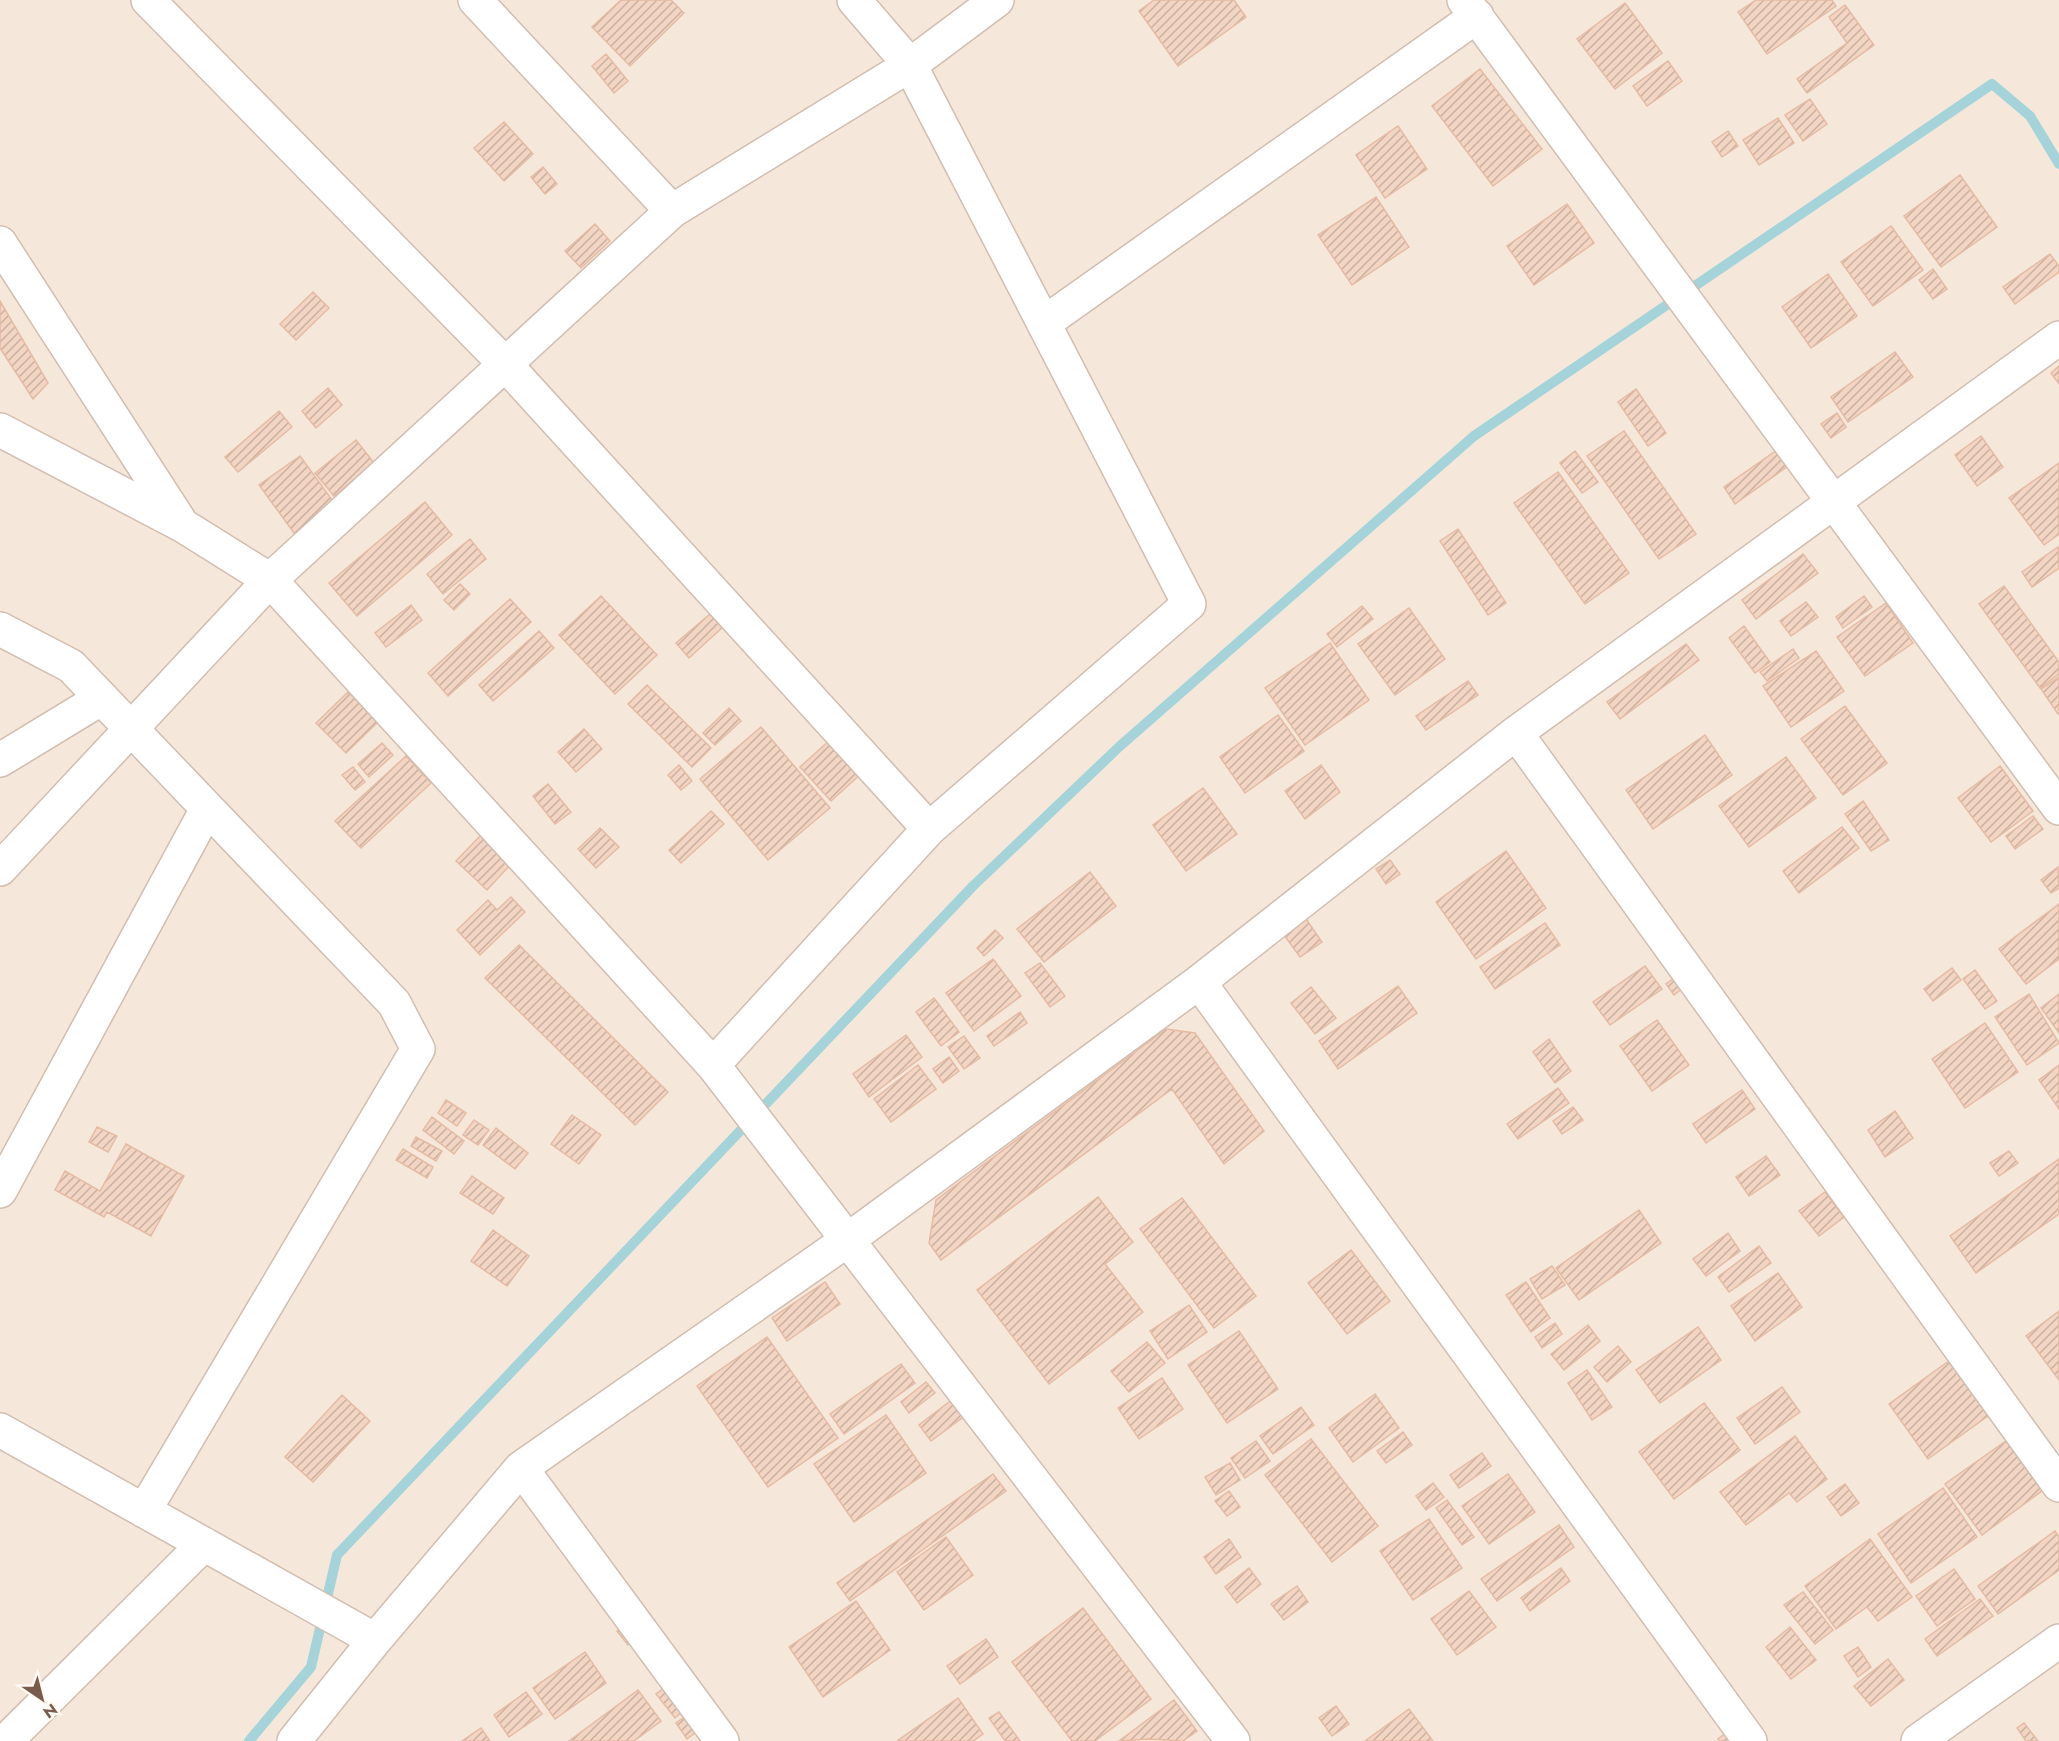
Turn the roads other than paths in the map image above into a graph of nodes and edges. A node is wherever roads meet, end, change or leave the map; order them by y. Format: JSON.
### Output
{"nodes":[{"id":1,"x":148,"y":0,"type":"edge"},
{"id":2,"x":475,"y":0,"type":"edge"},
{"id":3,"x":854,"y":0,"type":"edge"},
{"id":4,"x":997,"y":0,"type":"edge"},
{"id":5,"x":1471,"y":8,"type":"edge"},
{"id":6,"x":910,"y":65,"type":"junction"},
{"id":7,"x":672,"y":211,"type":"junction"},
{"id":8,"x":0,"y":243,"type":"edge"},
{"id":9,"x":1044,"y":323,"type":"junction"},
{"id":10,"x":2059,"y":338,"type":"edge"},
{"id":11,"x":506,"y":365,"type":"junction"},
{"id":12,"x":0,"y":430,"type":"edge"},
{"id":13,"x":1832,"y":501,"type":"junction"},
{"id":14,"x":182,"y":525,"type":"junction"},
{"id":15,"x":270,"y":580,"type":"junction"},
{"id":16,"x":0,"y":628,"type":"edge"},
{"id":17,"x":102,"y":698,"type":"junction"},
{"id":18,"x":131,"y":729,"type":"junction"},
{"id":19,"x":1516,"y":733,"type":"junction"},
{"id":20,"x":0,"y":760,"type":"edge"},
{"id":21,"x":2059,"y":808,"type":"edge"},
{"id":22,"x":207,"y":809,"type":"junction"},
{"id":23,"x":929,"y":829,"type":"junction"},
{"id":24,"x":0,"y":869,"type":"edge"},
{"id":25,"x":1199,"y":982,"type":"junction"},
{"id":26,"x":713,"y":1065,"type":"junction"},
{"id":27,"x":0,"y":1191,"type":"edge"},
{"id":28,"x":849,"y":1239,"type":"junction"},
{"id":29,"x":0,"y":1430,"type":"edge"},
{"id":30,"x":521,"y":1468,"type":"junction"},
{"id":31,"x":2059,"y":1485,"type":"edge"},
{"id":32,"x":144,"y":1511,"type":"junction"},
{"id":33,"x":204,"y":1544,"type":"junction"},
{"id":34,"x":375,"y":1640,"type":"junction"},
{"id":35,"x":2059,"y":1641,"type":"edge"},
{"id":36,"x":6,"y":1741,"type":"edge"},
{"id":37,"x":294,"y":1741,"type":"edge"},
{"id":38,"x":722,"y":1741,"type":"edge"},
{"id":39,"x":1233,"y":1741,"type":"edge"},
{"id":40,"x":1750,"y":1741,"type":"edge"},
{"id":41,"x":1918,"y":1741,"type":"edge"}],
"edges":[{"from":1,"to":11,"type":"street"},
{"from":2,"to":7,"type":"street"},
{"from":3,"to":6,"type":"street"},
{"from":4,"to":6,"type":"street"},
{"from":5,"to":9,"type":"street"},
{"from":5,"to":13,"type":"street"},
{"from":6,"to":7,"type":"street"},
{"from":6,"to":9,"type":"street"},
{"from":7,"to":11,"type":"street"},
{"from":8,"to":14,"type":"street"},
{"from":9,"to":23,"type":"street"},
{"from":10,"to":13,"type":"street"},
{"from":11,"to":15,"type":"street"},
{"from":11,"to":23,"type":"street"},
{"from":12,"to":14,"type":"street"},
{"from":13,"to":19,"type":"street"},
{"from":13,"to":21,"type":"street"},
{"from":14,"to":15,"type":"street"},
{"from":15,"to":18,"type":"street"},
{"from":15,"to":26,"type":"street"},
{"from":16,"to":17,"type":"street"},
{"from":17,"to":18,"type":"street"},
{"from":17,"to":20,"type":"street"},
{"from":18,"to":22,"type":"street"},
{"from":18,"to":24,"type":"street"},
{"from":19,"to":25,"type":"street"},
{"from":19,"to":31,"type":"street"},
{"from":22,"to":27,"type":"street"},
{"from":22,"to":32,"type":"street"},
{"from":23,"to":26,"type":"street"},
{"from":25,"to":28,"type":"street"},
{"from":25,"to":40,"type":"street"},
{"from":26,"to":28,"type":"street"},
{"from":28,"to":30,"type":"street"},
{"from":28,"to":39,"type":"street"},
{"from":29,"to":32,"type":"street"},
{"from":30,"to":34,"type":"street"},
{"from":30,"to":38,"type":"street"},
{"from":32,"to":33,"type":"street"},
{"from":33,"to":34,"type":"street"},
{"from":33,"to":36,"type":"street"},
{"from":34,"to":37,"type":"street"},
{"from":35,"to":41,"type":"street"}]}
